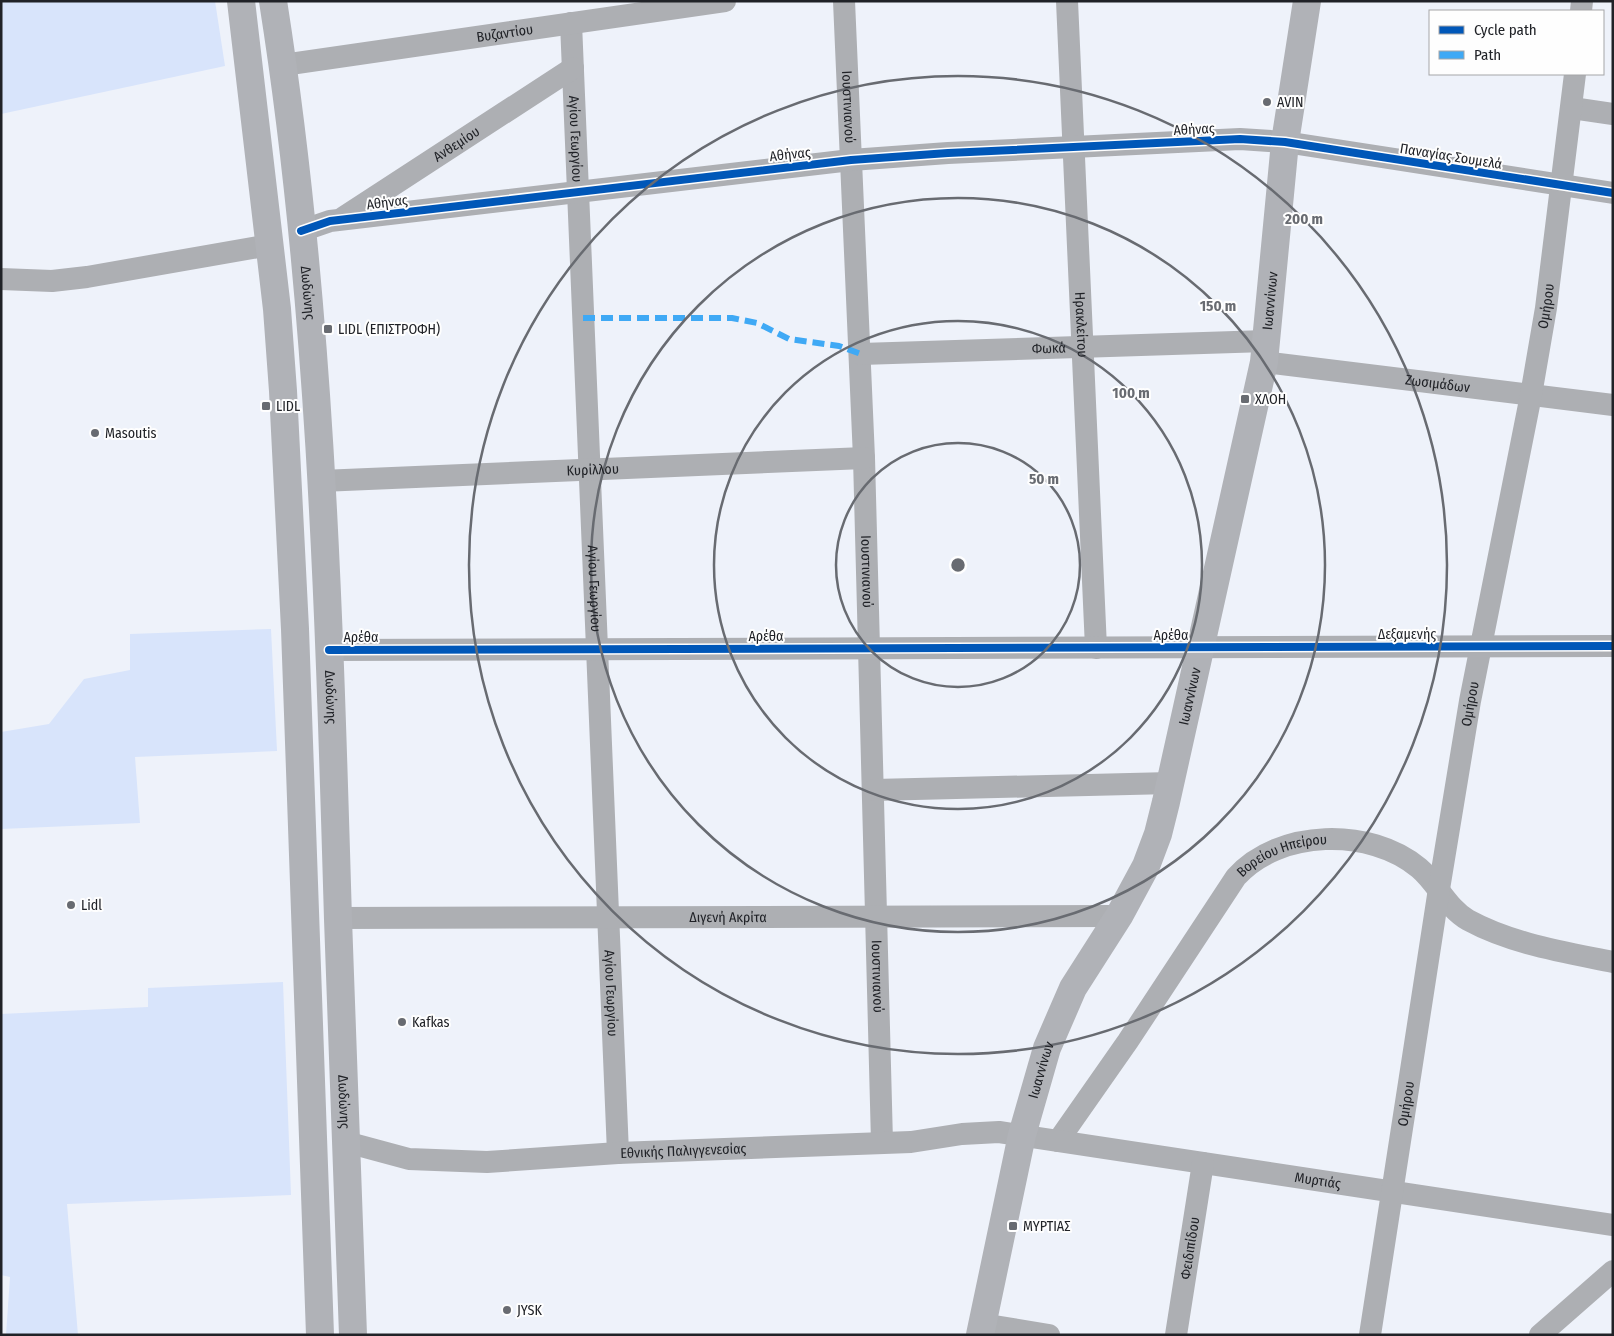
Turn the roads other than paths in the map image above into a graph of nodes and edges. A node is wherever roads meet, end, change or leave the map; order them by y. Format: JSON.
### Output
{"nodes":[{"id":1,"x":241,"y":1,"type":"edge"},
{"id":2,"x":273,"y":1,"type":"edge"},
{"id":3,"x":725,"y":1,"type":"edge"},
{"id":4,"x":844,"y":1,"type":"edge"},
{"id":5,"x":1067,"y":1,"type":"edge"},
{"id":6,"x":1307,"y":1,"type":"edge"},
{"id":7,"x":571,"y":23,"type":"junction"},
{"id":8,"x":283,"y":65,"type":"junction"},
{"id":9,"x":573,"y":68,"type":"junction"},
{"id":10,"x":1575,"y":75,"type":"edge"},
{"id":11,"x":1572,"y":108,"type":"junction"},
{"id":12,"x":1613,"y":114,"type":"edge"},
{"id":13,"x":1285,"y":142,"type":"junction"},
{"id":14,"x":1073,"y":147,"type":"junction"},
{"id":15,"x":851,"y":160,"type":"junction"},
{"id":16,"x":1562,"y":186,"type":"junction"},
{"id":17,"x":578,"y":191,"type":"junction"},
{"id":18,"x":1613,"y":193,"type":"edge"},
{"id":19,"x":339,"y":220,"type":"junction"},
{"id":20,"x":301,"y":231,"type":"junction"},
{"id":21,"x":270,"y":245,"type":"junction"},
{"id":22,"x":1,"y":280,"type":"edge"},
{"id":23,"x":1082,"y":346,"type":"junction"},
{"id":24,"x":1265,"y":351,"type":"junction"},
{"id":25,"x":860,"y":354,"type":"junction"},
{"id":26,"x":1531,"y":395,"type":"junction"},
{"id":27,"x":1613,"y":405,"type":"edge"},
{"id":28,"x":864,"y":458,"type":"junction"},
{"id":29,"x":590,"y":470,"type":"junction"},
{"id":30,"x":322,"y":481,"type":"junction"},
{"id":31,"x":1482,"y":646,"type":"junction"},
{"id":32,"x":1613,"y":646,"type":"edge"},
{"id":33,"x":870,"y":648,"type":"junction"},
{"id":34,"x":1096,"y":648,"type":"junction"},
{"id":35,"x":1202,"y":648,"type":"junction"},
{"id":36,"x":597,"y":649,"type":"junction"},
{"id":37,"x":329,"y":650,"type":"junction"},
{"id":38,"x":1171,"y":783,"type":"junction"},
{"id":39,"x":874,"y":790,"type":"junction"},
{"id":40,"x":1439,"y":889,"type":"junction"},
{"id":41,"x":1119,"y":916,"type":"junction"},
{"id":42,"x":608,"y":917,"type":"junction"},
{"id":43,"x":877,"y":917,"type":"junction"},
{"id":44,"x":338,"y":918,"type":"junction"},
{"id":45,"x":1613,"y":962,"type":"edge"},
{"id":46,"x":1022,"y":1134,"type":"junction"},
{"id":47,"x":1058,"y":1141,"type":"junction"},
{"id":48,"x":346,"y":1142,"type":"junction"},
{"id":49,"x":882,"y":1142,"type":"junction"},
{"id":50,"x":618,"y":1153,"type":"junction"},
{"id":51,"x":1203,"y":1163,"type":"junction"},
{"id":52,"x":1392,"y":1191,"type":"junction"},
{"id":53,"x":1613,"y":1225,"type":"edge"},
{"id":54,"x":1613,"y":1271,"type":"edge"},
{"id":55,"x":981,"y":1329,"type":"edge"},
{"id":56,"x":320,"y":1335,"type":"edge"},
{"id":57,"x":353,"y":1335,"type":"edge"},
{"id":58,"x":1049,"y":1335,"type":"edge"},
{"id":59,"x":1176,"y":1335,"type":"edge"},
{"id":60,"x":1370,"y":1335,"type":"edge"},
{"id":61,"x":1540,"y":1335,"type":"edge"}],
"edges":[{"from":1,"to":21,"type":"main road"},
{"from":2,"to":8,"type":"main road","name":"Δωδώνης"},
{"from":3,"to":7,"type":"street","name":"Βυζαντίου"},
{"from":4,"to":15,"type":"street","name":"Ιουστινιανού"},
{"from":5,"to":14,"type":"street","name":"Ηρακλείτου"},
{"from":6,"to":13,"type":"main road","name":"Ιωαννίνων"},
{"from":7,"to":8,"type":"street","name":"Βυζαντίου"},
{"from":7,"to":9,"type":"street","name":"Αγίου Γεωργίου"},
{"from":8,"to":20,"type":"main road","name":"Δωδώνης"},
{"from":9,"to":17,"type":"street","name":"Αγίου Γεωργίου"},
{"from":9,"to":19,"type":"street","name":"Ανθεμίου"},
{"from":10,"to":11,"type":"street","name":"Ομήρου"},
{"from":11,"to":12,"type":"street"},
{"from":11,"to":16,"type":"street","name":"Ομήρου"},
{"from":13,"to":14,"type":"street","name":"Αθήνας"},
{"from":13,"to":16,"type":"street","name":"Παναγίας Σουμελά"},
{"from":13,"to":24,"type":"main road","name":"Ιωαννίνων"},
{"from":14,"to":15,"type":"street","name":"Αθήνας"},
{"from":14,"to":23,"type":"street","name":"Ηρακλείτου"},
{"from":15,"to":17,"type":"street","name":"Αθήνας"},
{"from":15,"to":25,"type":"street","name":"Ιουστινιανού"},
{"from":16,"to":18,"type":"street","name":"Παναγίας Σουμελά"},
{"from":16,"to":26,"type":"street","name":"Ομήρου"},
{"from":17,"to":19,"type":"street","name":"Αθήνας"},
{"from":17,"to":29,"type":"street","name":"Αγίου Γεωργίου"},
{"from":19,"to":20,"type":"street","name":"Αθήνας"},
{"from":20,"to":30,"type":"main road","name":"Δωδώνης"},
{"from":21,"to":22,"type":"street"},
{"from":21,"to":56,"type":"main road"},
{"from":23,"to":24,"type":"street","name":"Φωκά"},
{"from":23,"to":25,"type":"street","name":"Φωκά"},
{"from":23,"to":34,"type":"street","name":"Ηρακλείτου"},
{"from":24,"to":26,"type":"street","name":"Ζωσιμάδων"},
{"from":24,"to":35,"type":"main road","name":"Ιωαννίνων"},
{"from":25,"to":28,"type":"street","name":"Ιουστινιανού"},
{"from":26,"to":27,"type":"street","name":"Ζωσιμάδων"},
{"from":26,"to":31,"type":"street","name":"Ομήρου"},
{"from":28,"to":29,"type":"street","name":"Κυρίλλου"},
{"from":28,"to":33,"type":"street","name":"Ιουστινιανού"},
{"from":29,"to":30,"type":"street","name":"Κυρίλλου"},
{"from":29,"to":36,"type":"street","name":"Αγίου Γεωργίου"},
{"from":30,"to":37,"type":"main road","name":"Δωδώνης"},
{"from":31,"to":32,"type":"street","name":"Δεξαμενής"},
{"from":31,"to":35,"type":"street","name":"Δεξαμενής"},
{"from":31,"to":40,"type":"street","name":"Ομήρου"},
{"from":33,"to":34,"type":"street","name":"Αρέθα"},
{"from":33,"to":36,"type":"street","name":"Αρέθα"},
{"from":33,"to":39,"type":"street","name":"Ιουστινιανού"},
{"from":34,"to":35,"type":"street","name":"Αρέθα"},
{"from":35,"to":38,"type":"main road","name":"Ιωαννίνων"},
{"from":36,"to":37,"type":"street","name":"Αρέθα"},
{"from":36,"to":42,"type":"street","name":"Αγίου Γεωργίου"},
{"from":37,"to":44,"type":"main road","name":"Δωδώνης"},
{"from":38,"to":39,"type":"street"},
{"from":38,"to":41,"type":"main road","name":"Ιωαννίνων"},
{"from":39,"to":43,"type":"street","name":"Ιουστινιανού"},
{"from":40,"to":45,"type":"street","name":"Βορείου Ηπείρου"},
{"from":40,"to":47,"type":"street","name":"Βορείου Ηπείρου"},
{"from":40,"to":52,"type":"street","name":"Ομήρου"},
{"from":41,"to":43,"type":"street","name":"Διγενή Ακρίτα"},
{"from":41,"to":46,"type":"main road","name":"Ιωαννίνων"},
{"from":42,"to":43,"type":"street","name":"Διγενή Ακρίτα"},
{"from":42,"to":44,"type":"street","name":"Διγενή Ακρίτα"},
{"from":42,"to":50,"type":"street","name":"Αγίου Γεωργίου"},
{"from":43,"to":49,"type":"street","name":"Ιουστινιανού"},
{"from":44,"to":48,"type":"main road","name":"Δωδώνης"},
{"from":46,"to":47,"type":"street","name":"Μυρτιάς"},
{"from":46,"to":49,"type":"street","name":"Εθνικής Παλιγγενεσίας"},
{"from":46,"to":55,"type":"main road","name":"Ιωαννίνων"},
{"from":47,"to":51,"type":"street","name":"Μυρτιάς"},
{"from":48,"to":50,"type":"street","name":"Εθνικής Παλιγγενεσίας"},
{"from":48,"to":57,"type":"main road","name":"Δωδώνης"},
{"from":49,"to":50,"type":"street","name":"Εθνικής Παλιγγενεσίας"},
{"from":51,"to":52,"type":"street","name":"Μυρτιάς"},
{"from":51,"to":59,"type":"street","name":"Φειδιπίδου"},
{"from":52,"to":53,"type":"street","name":"Μυρτιάς"},
{"from":52,"to":60,"type":"street","name":"Ομήρου"},
{"from":54,"to":61,"type":"street"},
{"from":55,"to":58,"type":"street"}]}
